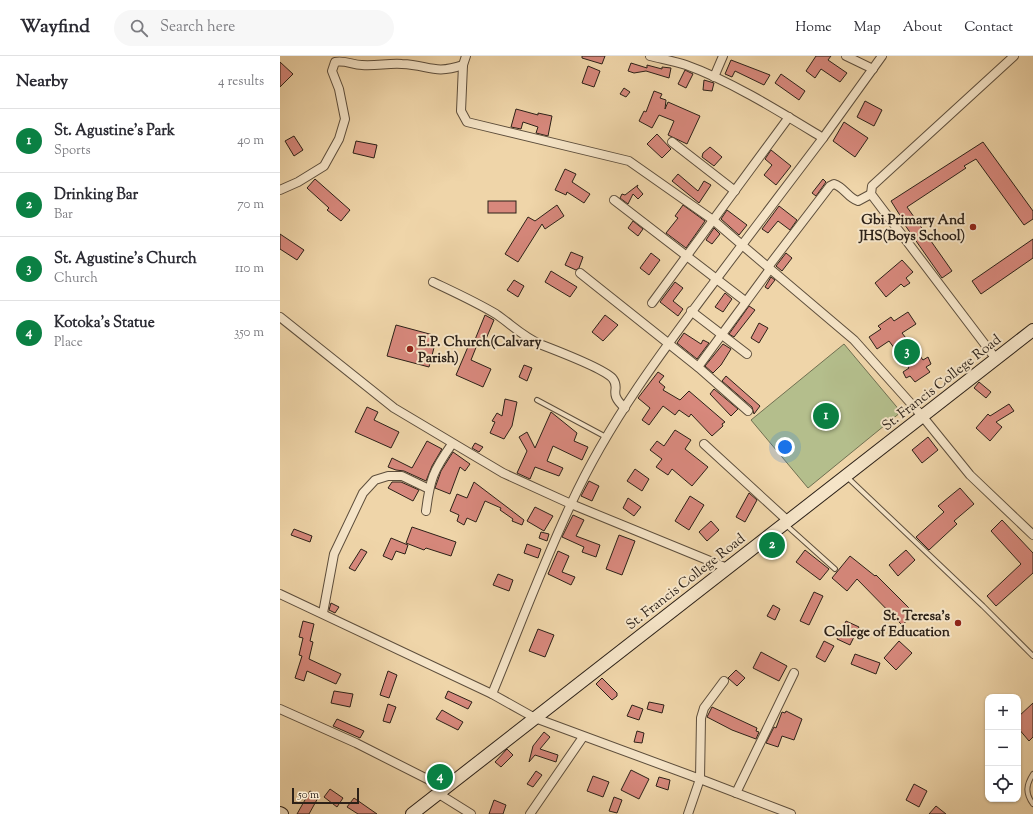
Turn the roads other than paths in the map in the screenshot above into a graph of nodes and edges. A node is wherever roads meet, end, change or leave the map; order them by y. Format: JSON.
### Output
{"nodes":[{"id":1,"x":466,"y":56,"type":"edge"},
{"id":2,"x":650,"y":56,"type":"edge"},
{"id":3,"x":722,"y":56,"type":"edge"},
{"id":4,"x":846,"y":56,"type":"edge"},
{"id":5,"x":882,"y":56,"type":"edge"},
{"id":6,"x":1014,"y":56,"type":"edge"},
{"id":7,"x":463,"y":65,"type":"junction"},
{"id":8,"x":873,"y":69,"type":"junction"},
{"id":9,"x":714,"y":77,"type":"junction"},
{"id":10,"x":789,"y":117,"type":"junction"},
{"id":11,"x":823,"y":138,"type":"junction"},
{"id":12,"x":672,"y":142,"type":"dead end"},
{"id":13,"x":280,"y":190,"type":"edge"},
{"id":14,"x":735,"y":191,"type":"junction"},
{"id":15,"x":871,"y":194,"type":"junction"},
{"id":16,"x":614,"y":200,"type":"dead end"},
{"id":17,"x":713,"y":220,"type":"junction"},
{"id":18,"x":742,"y":245,"type":"junction"},
{"id":19,"x":687,"y":256,"type":"junction"},
{"id":20,"x":769,"y":268,"type":"junction"},
{"id":21,"x":580,"y":273,"type":"dead end"},
{"id":22,"x":717,"y":279,"type":"junction"},
{"id":23,"x":433,"y":282,"type":"dead end"},
{"id":24,"x":745,"y":301,"type":"junction"},
{"id":25,"x":652,"y":302,"type":"dead end"},
{"id":26,"x":692,"y":311,"type":"junction"},
{"id":27,"x":280,"y":317,"type":"edge"},
{"id":28,"x":1033,"y":330,"type":"edge"},
{"id":29,"x":722,"y":335,"type":"junction"},
{"id":30,"x":668,"y":343,"type":"junction"},
{"id":31,"x":747,"y":354,"type":"dead end"},
{"id":32,"x":996,"y":359,"type":"junction"},
{"id":33,"x":698,"y":367,"type":"junction"},
{"id":34,"x":537,"y":400,"type":"dead end"},
{"id":35,"x":625,"y":408,"type":"junction"},
{"id":36,"x":748,"y":411,"type":"dead end"},
{"id":37,"x":923,"y":417,"type":"junction"},
{"id":38,"x":606,"y":438,"type":"junction"},
{"id":39,"x":452,"y":444,"type":"junction"},
{"id":40,"x":704,"y":444,"type":"dead end"},
{"id":41,"x":845,"y":476,"type":"junction"},
{"id":42,"x":429,"y":489,"type":"junction"},
{"id":43,"x":571,"y":504,"type":"junction"},
{"id":44,"x":426,"y":511,"type":"dead end"},
{"id":45,"x":786,"y":522,"type":"junction"},
{"id":46,"x":1033,"y":535,"type":"edge"},
{"id":47,"x":727,"y":568,"type":"junction"},
{"id":48,"x":835,"y":570,"type":"dead end"},
{"id":49,"x":280,"y":594,"type":"edge"},
{"id":50,"x":323,"y":613,"type":"junction"},
{"id":51,"x":1033,"y":656,"type":"edge"},
{"id":52,"x":794,"y":673,"type":"dead end"},
{"id":53,"x":724,"y":681,"type":"dead end"},
{"id":54,"x":492,"y":694,"type":"junction"},
{"id":55,"x":280,"y":708,"type":"edge"},
{"id":56,"x":535,"y":718,"type":"junction"},
{"id":57,"x":583,"y":737,"type":"junction"},
{"id":58,"x":1033,"y":774,"type":"edge"},
{"id":59,"x":700,"y":779,"type":"junction"},
{"id":60,"x":442,"y":791,"type":"junction"},
{"id":61,"x":736,"y":793,"type":"junction"},
{"id":62,"x":1033,"y":804,"type":"edge"},
{"id":63,"x":413,"y":813,"type":"edge"},
{"id":64,"x":471,"y":814,"type":"edge"},
{"id":65,"x":530,"y":814,"type":"edge"},
{"id":66,"x":688,"y":814,"type":"edge"},
{"id":67,"x":791,"y":814,"type":"edge"}],
"edges":[{"from":1,"to":7,"type":"street"},
{"from":2,"to":9,"type":"street"},
{"from":3,"to":9,"type":"street"},
{"from":4,"to":8,"type":"street"},
{"from":5,"to":8,"type":"street"},
{"from":6,"to":15,"type":"street"},
{"from":7,"to":13,"type":"street"},
{"from":7,"to":17,"type":"street"},
{"from":8,"to":11,"type":"street"},
{"from":9,"to":10,"type":"street"},
{"from":10,"to":11,"type":"street"},
{"from":10,"to":14,"type":"street"},
{"from":11,"to":18,"type":"street"},
{"from":12,"to":14,"type":"street"},
{"from":14,"to":17,"type":"street"},
{"from":15,"to":20,"type":"street"},
{"from":15,"to":32,"type":"street"},
{"from":16,"to":19,"type":"street"},
{"from":17,"to":18,"type":"street"},
{"from":17,"to":19,"type":"street"},
{"from":18,"to":20,"type":"street"},
{"from":18,"to":22,"type":"street"},
{"from":19,"to":22,"type":"street"},
{"from":19,"to":25,"type":"street"},
{"from":20,"to":24,"type":"street"},
{"from":20,"to":37,"type":"street"},
{"from":21,"to":30,"type":"street"},
{"from":22,"to":24,"type":"street"},
{"from":22,"to":26,"type":"street"},
{"from":23,"to":35,"type":"street"},
{"from":24,"to":29,"type":"street"},
{"from":26,"to":29,"type":"street"},
{"from":26,"to":30,"type":"street"},
{"from":27,"to":39,"type":"street"},
{"from":28,"to":32,"type":"main road","name":"St. Francis College Road"},
{"from":29,"to":31,"type":"street"},
{"from":29,"to":33,"type":"street"},
{"from":30,"to":33,"type":"street"},
{"from":30,"to":35,"type":"street"},
{"from":32,"to":37,"type":"main road","name":"St. Francis College Road"},
{"from":33,"to":36,"type":"street"},
{"from":34,"to":38,"type":"lane"},
{"from":35,"to":38,"type":"street"},
{"from":37,"to":41,"type":"main road","name":"St. Francis College Road"},
{"from":37,"to":46,"type":"street"},
{"from":38,"to":43,"type":"street"},
{"from":39,"to":42,"type":"street"},
{"from":39,"to":43,"type":"street"},
{"from":40,"to":45,"type":"street"},
{"from":41,"to":45,"type":"main road","name":"St. Francis College Road"},
{"from":41,"to":51,"type":"lane"},
{"from":42,"to":44,"type":"street"},
{"from":42,"to":50,"type":"street"},
{"from":43,"to":47,"type":"street"},
{"from":43,"to":54,"type":"street"},
{"from":45,"to":47,"type":"main road","name":"St. Francis College Road"},
{"from":45,"to":48,"type":"lane"},
{"from":47,"to":56,"type":"main road","name":"St. Francis College Road"},
{"from":49,"to":50,"type":"street"},
{"from":50,"to":54,"type":"street"},
{"from":52,"to":61,"type":"street"},
{"from":53,"to":59,"type":"street"},
{"from":54,"to":56,"type":"street"},
{"from":55,"to":60,"type":"street"},
{"from":56,"to":57,"type":"street"},
{"from":56,"to":60,"type":"main road","name":"St. Francis College Road"},
{"from":57,"to":59,"type":"street"},
{"from":57,"to":65,"type":"street"},
{"from":58,"to":62,"type":"lane"},
{"from":59,"to":61,"type":"street"},
{"from":59,"to":66,"type":"street"},
{"from":60,"to":63,"type":"main road","name":"St. Francis College Road"},
{"from":60,"to":64,"type":"street"},
{"from":61,"to":67,"type":"street"}]}
